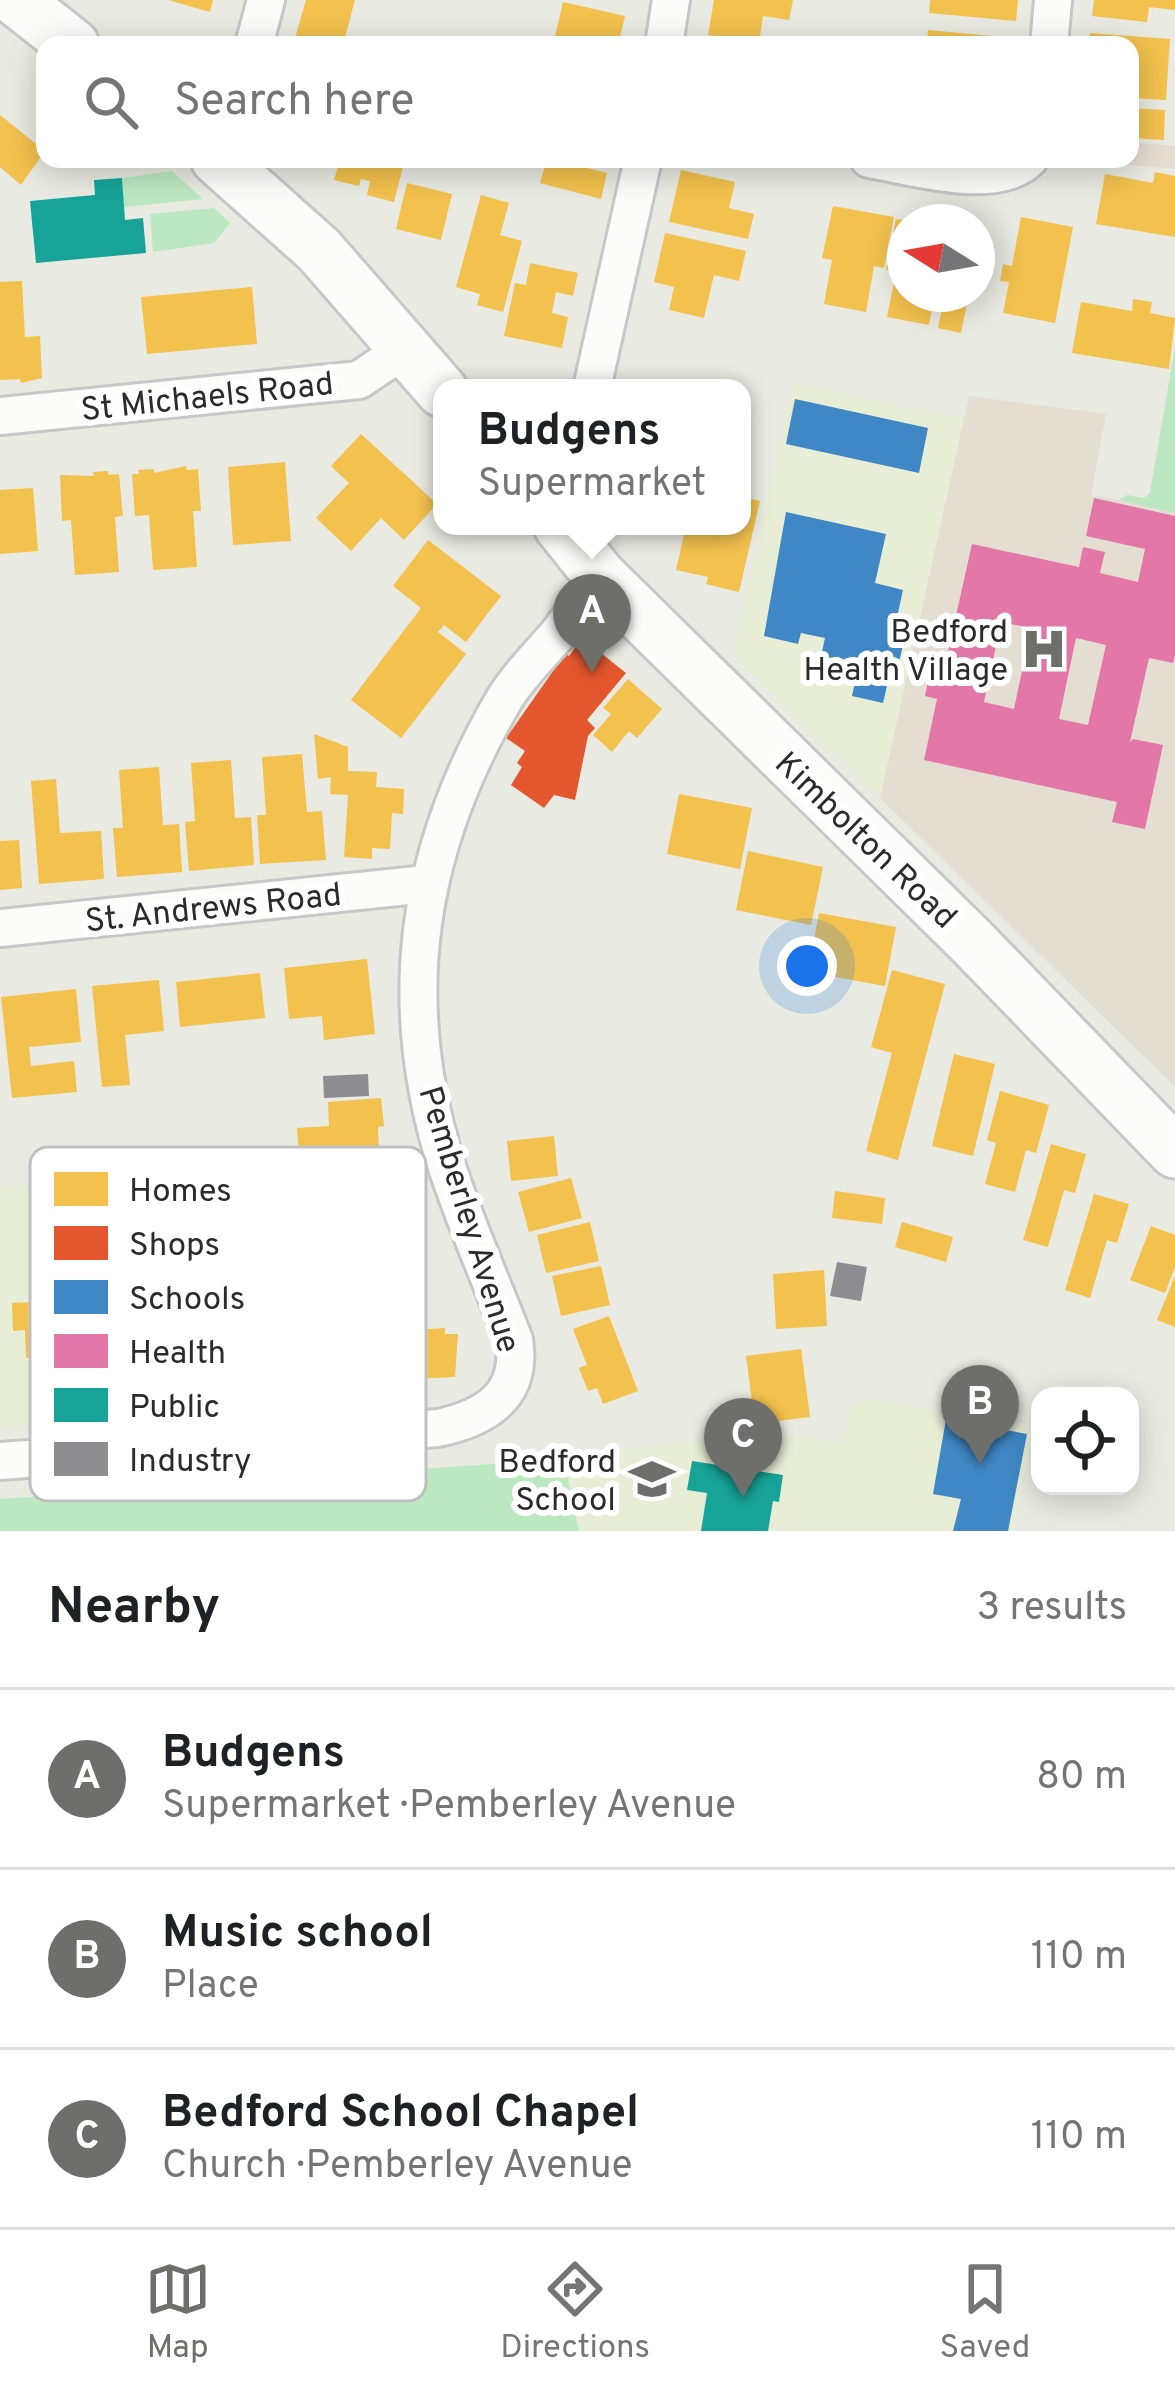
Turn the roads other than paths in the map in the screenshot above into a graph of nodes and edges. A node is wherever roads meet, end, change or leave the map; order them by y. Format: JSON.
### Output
{"nodes":[{"id":1,"x":16,"y":0,"type":"edge"},
{"id":2,"x":266,"y":0,"type":"edge"},
{"id":3,"x":671,"y":0,"type":"edge"},
{"id":4,"x":1053,"y":0,"type":"edge"},
{"id":5,"x":62,"y":36,"type":"edge"},
{"id":6,"x":256,"y":36,"type":"edge"},
{"id":7,"x":665,"y":36,"type":"edge"},
{"id":8,"x":1050,"y":36,"type":"edge"},
{"id":9,"x":227,"y":168,"type":"edge"},
{"id":10,"x":641,"y":168,"type":"edge"},
{"id":11,"x":926,"y":168,"type":"edge"},
{"id":12,"x":1015,"y":168,"type":"edge"},
{"id":13,"x":405,"y":349,"type":"junction"},
{"id":14,"x":594,"y":379,"type":"edge"},
{"id":15,"x":433,"y":381,"type":"edge"},
{"id":16,"x":0,"y":416,"type":"edge"},
{"id":17,"x":567,"y":535,"type":"edge"},
{"id":18,"x":599,"y":576,"type":"junction"},
{"id":19,"x":427,"y":884,"type":"junction"},
{"id":20,"x":0,"y":928,"type":"edge"},
{"id":21,"x":1175,"y":1152,"type":"edge"},
{"id":22,"x":426,"y":1429,"type":"edge"},
{"id":23,"x":30,"y":1459,"type":"edge"},
{"id":24,"x":0,"y":1461,"type":"edge"}],
"edges":[{"from":1,"to":5,"type":"main road"},
{"from":2,"to":6,"type":"street"},
{"from":3,"to":7,"type":"street"},
{"from":4,"to":8,"type":"street"},
{"from":9,"to":13,"type":"main road"},
{"from":10,"to":14,"type":"street"},
{"from":11,"to":12,"type":"street"},
{"from":13,"to":15,"type":"main road"},
{"from":13,"to":16,"type":"street","name":"St Michaels Road"},
{"from":17,"to":18,"type":"main road","name":"Kimbolton Road"},
{"from":18,"to":19,"type":"street","name":"Pemberley Avenue"},
{"from":18,"to":21,"type":"main road","name":"Kimbolton Road"},
{"from":19,"to":20,"type":"street","name":"St. Andrews Road"},
{"from":19,"to":22,"type":"street","name":"Pemberley Avenue"},
{"from":23,"to":24,"type":"street","name":"Pemberley Avenue"}]}
